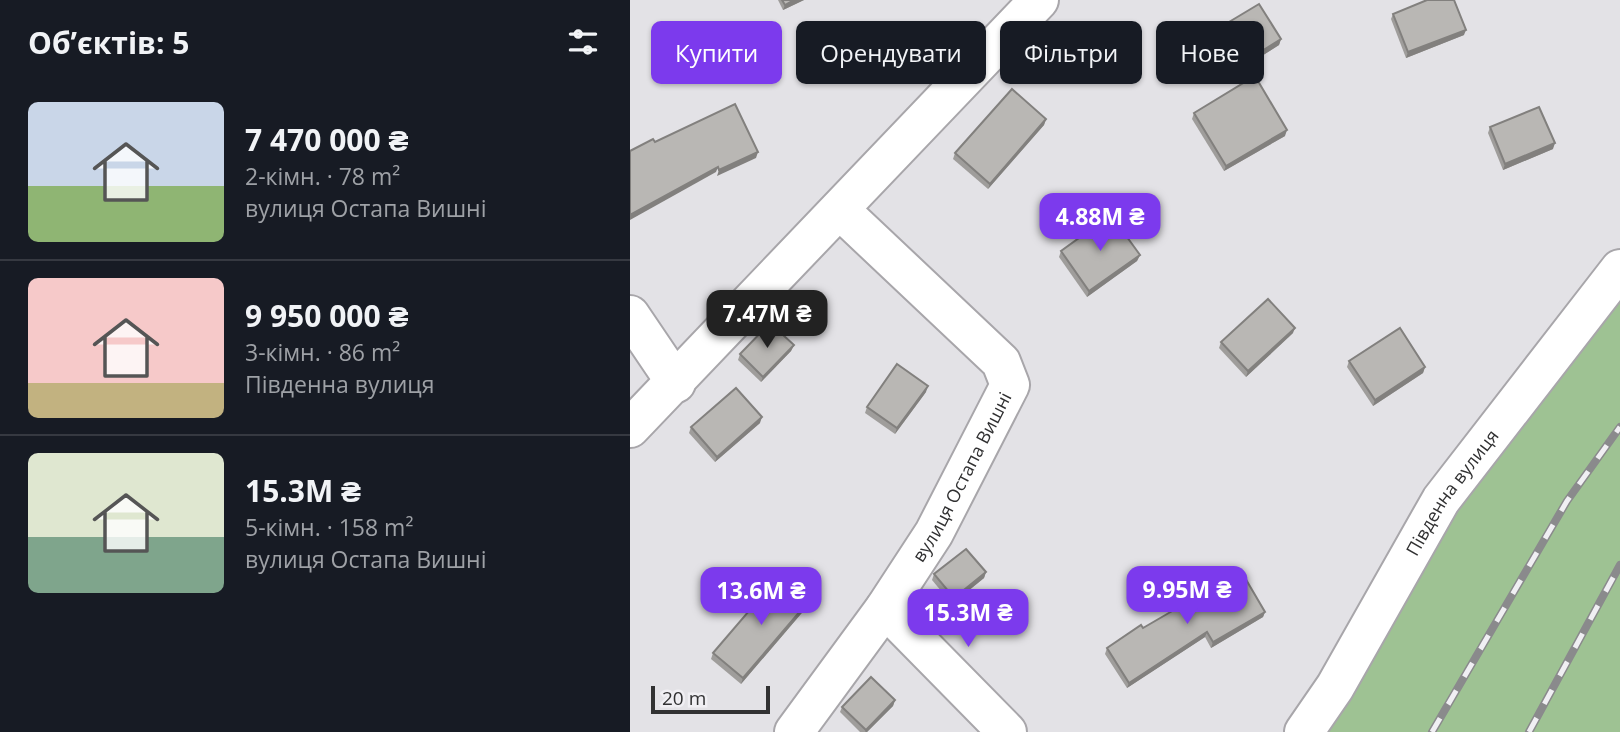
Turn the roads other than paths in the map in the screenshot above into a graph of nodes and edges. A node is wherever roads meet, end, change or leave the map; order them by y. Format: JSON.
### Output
{"nodes":[{"id":1,"x":1039,"y":0,"type":"edge"},
{"id":2,"x":840,"y":210,"type":"junction"},
{"id":3,"x":1620,"y":269,"type":"edge"},
{"id":4,"x":630,"y":315,"type":"edge"},
{"id":5,"x":676,"y":383,"type":"junction"},
{"id":6,"x":630,"y":428,"type":"edge"},
{"id":7,"x":886,"y":608,"type":"junction"},
{"id":8,"x":794,"y":732,"type":"edge"},
{"id":9,"x":1007,"y":732,"type":"edge"},
{"id":10,"x":1304,"y":732,"type":"edge"}],
"edges":[{"from":1,"to":2,"type":"street"},
{"from":2,"to":5,"type":"street"},
{"from":2,"to":7,"type":"street","name":"вулиця Остапа Вишні"},
{"from":3,"to":10,"type":"street","name":"Південна вулиця"},
{"from":4,"to":5,"type":"street"},
{"from":5,"to":6,"type":"street"},
{"from":7,"to":8,"type":"street","name":"вулиця Остапа Вишні"},
{"from":7,"to":9,"type":"street"}]}
